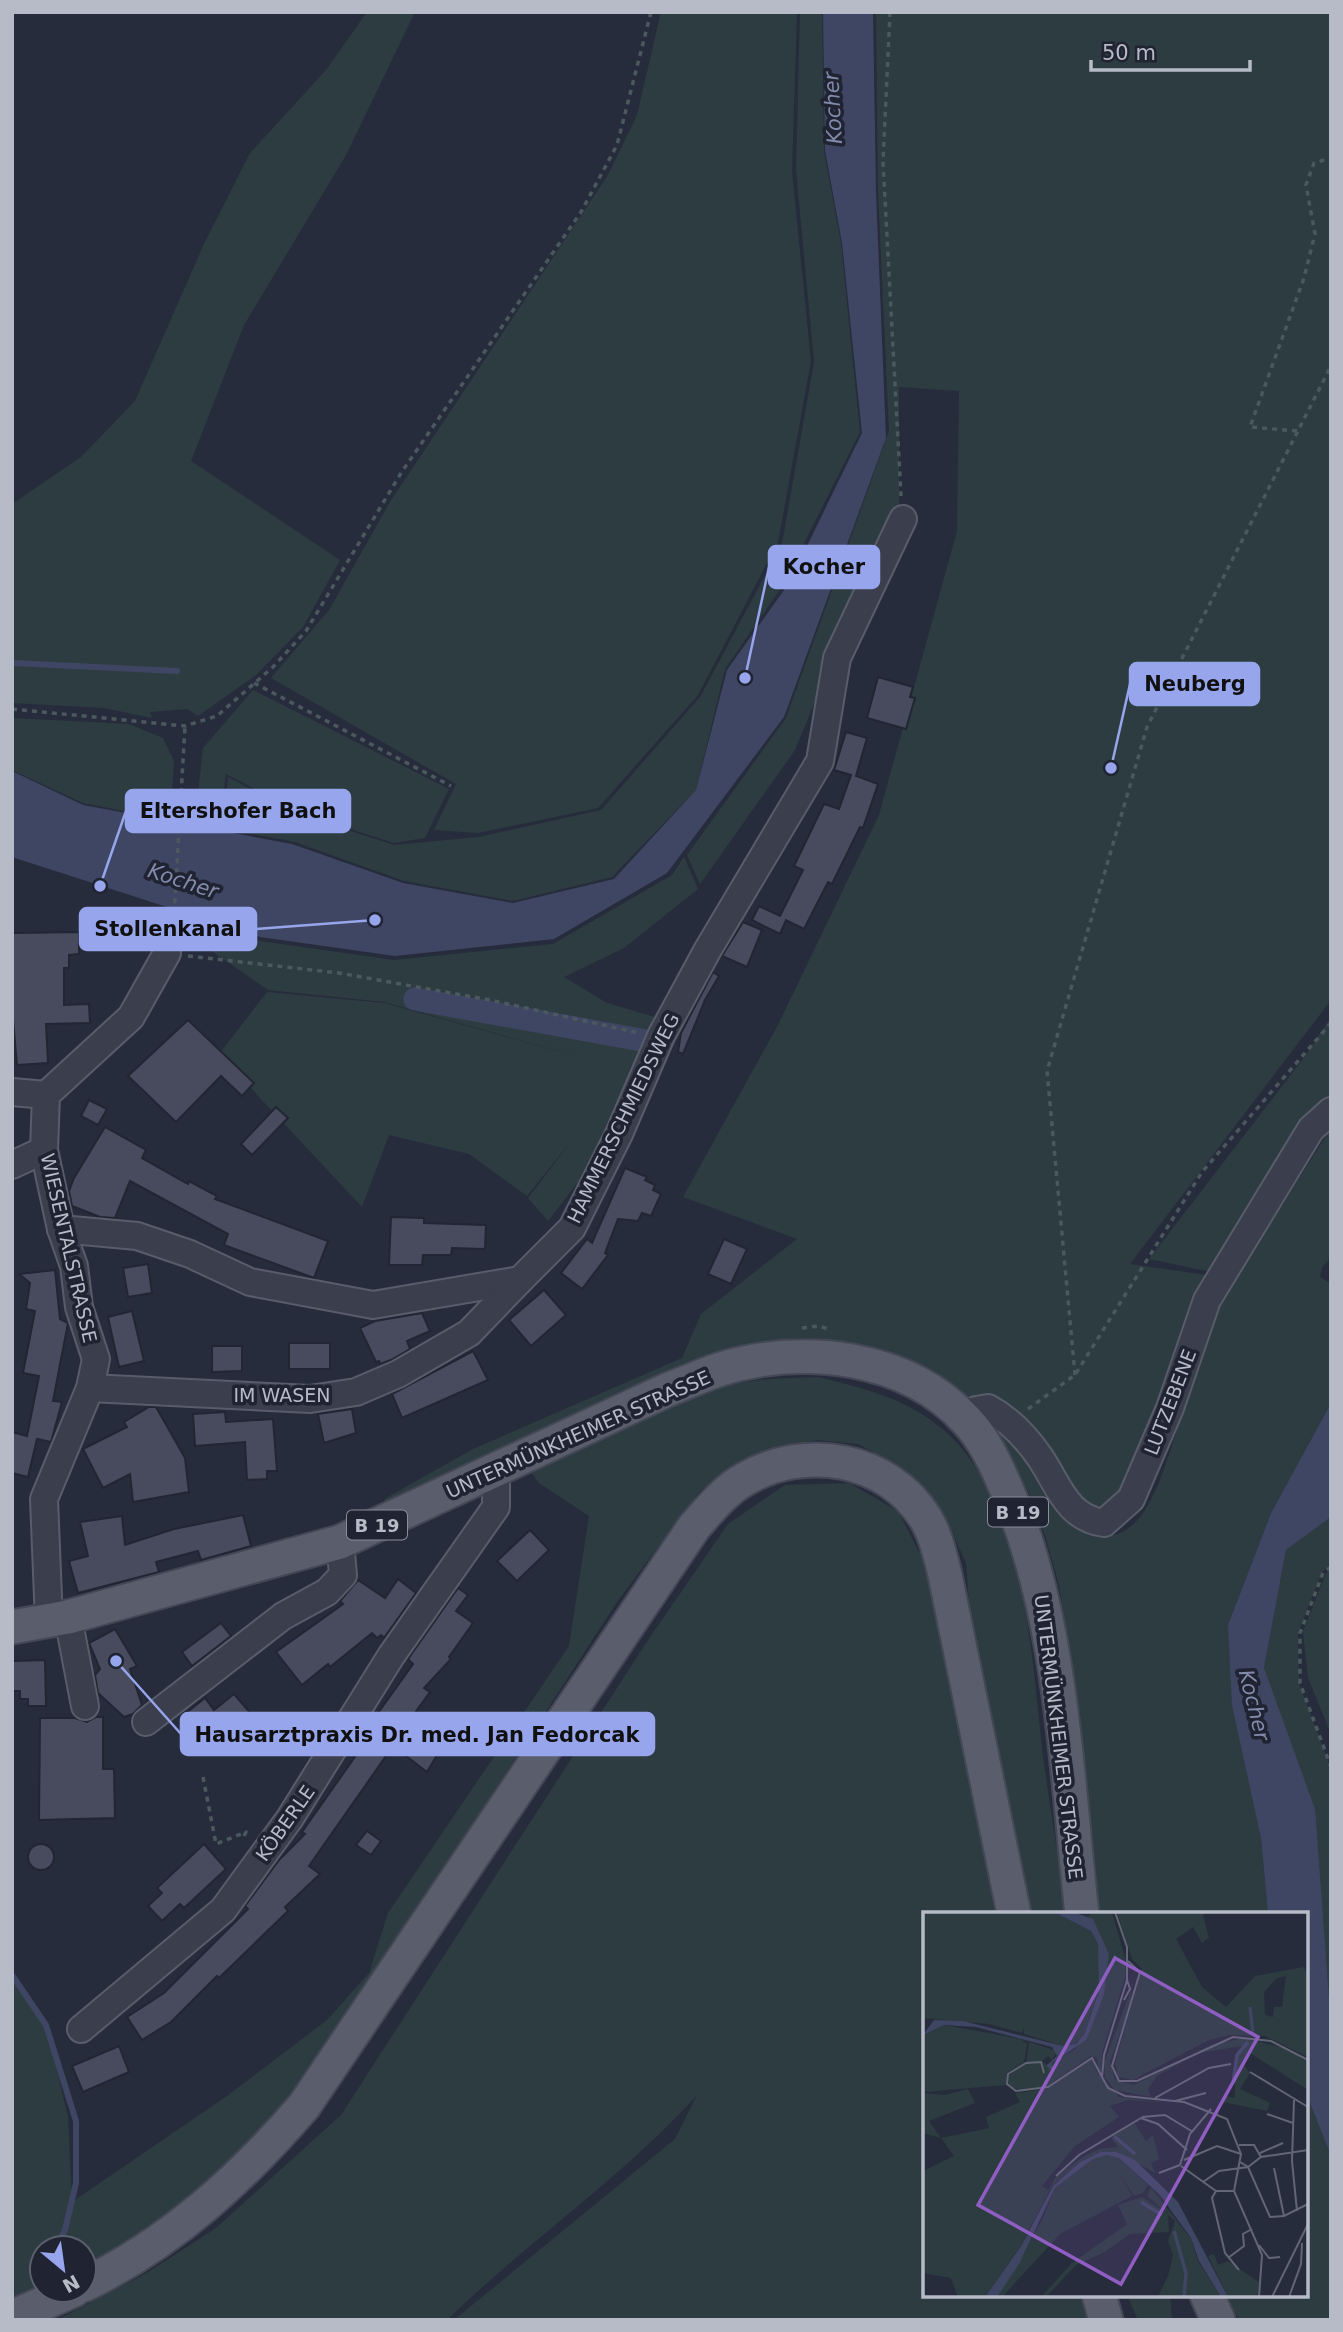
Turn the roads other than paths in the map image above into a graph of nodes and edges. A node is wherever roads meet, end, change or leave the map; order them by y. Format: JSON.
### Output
{"nodes":[{"id":1,"x":903,"y":519,"type":"road end"},
{"id":2,"x":171,"y":941,"type":"road end"},
{"id":3,"x":12,"y":1092,"type":"edge"},
{"id":4,"x":46,"y":1095,"type":"junction"},
{"id":5,"x":1331,"y":1111,"type":"edge"},
{"id":6,"x":44,"y":1150,"type":"junction"},
{"id":7,"x":12,"y":1165,"type":"edge"},
{"id":8,"x":61,"y":1229,"type":"junction"},
{"id":9,"x":520,"y":1280,"type":"junction"},
{"id":10,"x":90,"y":1388,"type":"junction"},
{"id":11,"x":967,"y":1420,"type":"junction"},
{"id":12,"x":496,"y":1469,"type":"junction"},
{"id":13,"x":340,"y":1542,"type":"junction"},
{"id":14,"x":59,"y":1619,"type":"junction"},
{"id":15,"x":12,"y":1627,"type":"edge"},
{"id":16,"x":85,"y":1706,"type":"dead end"},
{"id":17,"x":146,"y":1722,"type":"dead end"},
{"id":18,"x":1014,"y":1912,"type":"edge"},
{"id":19,"x":1082,"y":1912,"type":"edge"},
{"id":20,"x":81,"y":2029,"type":"dead end"},
{"id":21,"x":98,"y":2277,"type":"edge"},
{"id":22,"x":1100,"y":2297,"type":"edge"},
{"id":23,"x":1207,"y":2297,"type":"edge"},
{"id":24,"x":42,"y":2304,"type":"edge"},
{"id":25,"x":12,"y":2317,"type":"edge"},
{"id":26,"x":1106,"y":2320,"type":"edge"},
{"id":27,"x":1218,"y":2320,"type":"edge"}],
"edges":[{"from":1,"to":9,"type":"street","name":"HAMMERSCHMIEDSWEG"},
{"from":2,"to":4,"type":"street"},
{"from":3,"to":4,"type":"street"},
{"from":4,"to":6,"type":"street","name":"WIESENTALSTRASSE"},
{"from":5,"to":11,"type":"street","name":"LUTZEBENE"},
{"from":6,"to":7,"type":"street"},
{"from":6,"to":8,"type":"street","name":"WIESENTALSTRASSE"},
{"from":8,"to":9,"type":"street"},
{"from":8,"to":10,"type":"street","name":"WIESENTALSTRASSE"},
{"from":9,"to":10,"type":"street","name":"IM WASEN"},
{"from":10,"to":14,"type":"street","name":"WIESENTALSTRASSE"},
{"from":11,"to":12,"type":"main road","name":"UNTERMÜNKHEIMER STRASSE","number":"B 19"},
{"from":11,"to":19,"type":"main road","name":"UNTERMÜNKHEIMER STRASSE","number":"B 19"},
{"from":12,"to":13,"type":"main road","name":"UNTERMÜNKHEIMER STRASSE","number":"B 19"},
{"from":12,"to":20,"type":"street","name":"KÖBERLE"},
{"from":13,"to":14,"type":"main road","name":"UNTERMÜNKHEIMER STRASSE","number":"B 19"},
{"from":13,"to":17,"type":"street"},
{"from":14,"to":15,"type":"main road","name":"UNTERMÜNKHEIMER STRASSE","number":"B 19"},
{"from":14,"to":16,"type":"street","name":"WIESENTALSTRASSE"},
{"from":18,"to":21,"type":"main road"},
{"from":22,"to":26,"type":"main road"},
{"from":23,"to":27,"type":"main road"},
{"from":24,"to":25,"type":"main road"}]}
